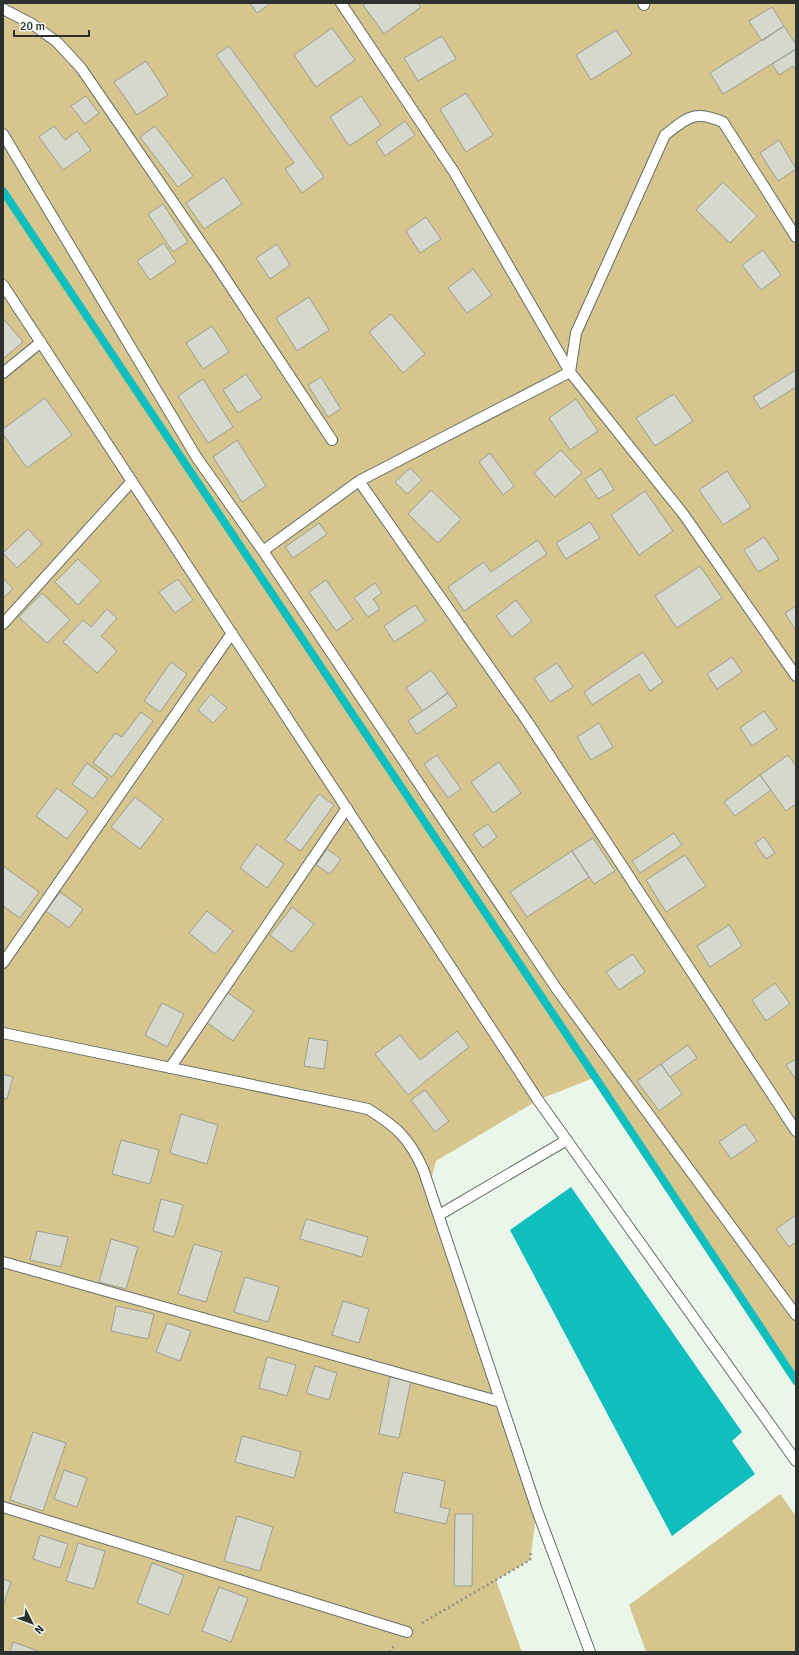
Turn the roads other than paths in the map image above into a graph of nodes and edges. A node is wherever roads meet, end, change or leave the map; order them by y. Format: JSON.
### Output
{"nodes":[{"id":1,"x":340,"y":3,"type":"edge"},
{"id":2,"x":3,"y":9,"type":"edge"},
{"id":3,"x":3,"y":134,"type":"edge"},
{"id":4,"x":796,"y":237,"type":"edge"},
{"id":5,"x":3,"y":285,"type":"edge"},
{"id":6,"x":41,"y":342,"type":"junction"},
{"id":7,"x":570,"y":372,"type":"junction"},
{"id":8,"x":3,"y":373,"type":"edge"},
{"id":9,"x":332,"y":440,"type":"dead end"},
{"id":10,"x":132,"y":481,"type":"junction"},
{"id":11,"x":359,"y":481,"type":"junction"},
{"id":12,"x":263,"y":551,"type":"junction"},
{"id":13,"x":3,"y":624,"type":"edge"},
{"id":14,"x":232,"y":633,"type":"junction"},
{"id":15,"x":796,"y":676,"type":"edge"},
{"id":16,"x":347,"y":808,"type":"junction"},
{"id":17,"x":3,"y":963,"type":"edge"},
{"id":18,"x":3,"y":1033,"type":"edge"},
{"id":19,"x":170,"y":1068,"type":"junction"},
{"id":20,"x":796,"y":1131,"type":"edge"},
{"id":21,"x":567,"y":1140,"type":"junction"},
{"id":22,"x":439,"y":1215,"type":"junction"},
{"id":23,"x":3,"y":1262,"type":"edge"},
{"id":24,"x":796,"y":1315,"type":"edge"},
{"id":25,"x":501,"y":1402,"type":"junction"},
{"id":26,"x":796,"y":1461,"type":"edge"},
{"id":27,"x":3,"y":1507,"type":"edge"},
{"id":28,"x":407,"y":1632,"type":"road end"},
{"id":29,"x":590,"y":1652,"type":"edge"}],
"edges":[{"from":1,"to":7,"type":"lane"},
{"from":2,"to":9,"type":"lane"},
{"from":3,"to":12,"type":"lane"},
{"from":4,"to":7,"type":"lane"},
{"from":5,"to":6,"type":"lane"},
{"from":6,"to":8,"type":"lane"},
{"from":6,"to":10,"type":"lane"},
{"from":7,"to":11,"type":"lane"},
{"from":7,"to":15,"type":"lane"},
{"from":10,"to":13,"type":"lane"},
{"from":10,"to":14,"type":"lane"},
{"from":11,"to":12,"type":"lane"},
{"from":11,"to":20,"type":"lane"},
{"from":12,"to":24,"type":"lane"},
{"from":14,"to":16,"type":"lane"},
{"from":14,"to":17,"type":"lane"},
{"from":16,"to":19,"type":"lane"},
{"from":16,"to":21,"type":"lane"},
{"from":18,"to":19,"type":"lane"},
{"from":19,"to":22,"type":"lane"},
{"from":21,"to":22,"type":"lane"},
{"from":21,"to":26,"type":"lane"},
{"from":22,"to":25,"type":"lane"},
{"from":23,"to":25,"type":"lane"},
{"from":25,"to":29,"type":"lane"},
{"from":27,"to":28,"type":"lane"}]}
